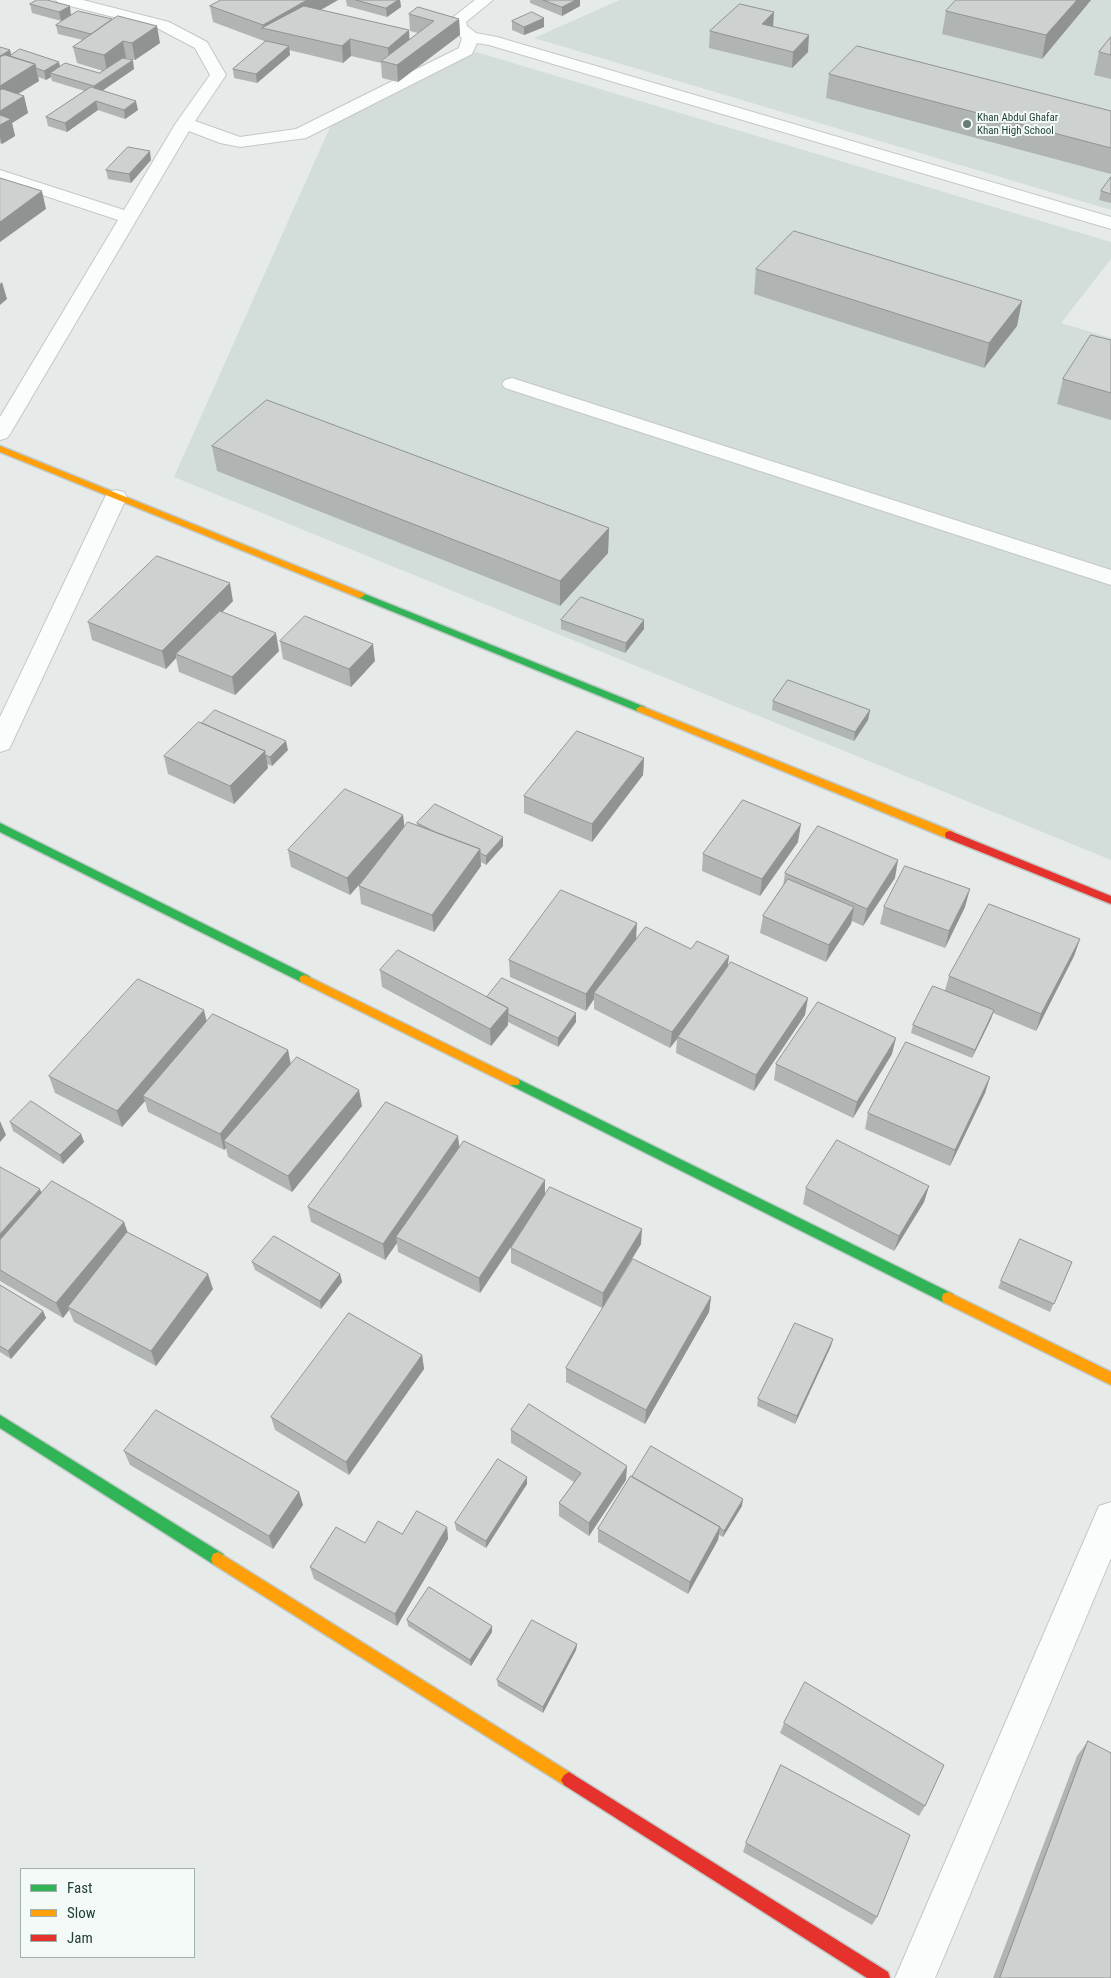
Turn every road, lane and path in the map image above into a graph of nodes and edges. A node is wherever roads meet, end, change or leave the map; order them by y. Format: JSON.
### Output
{"nodes":[{"id":1,"x":64,"y":0,"type":"edge"},
{"id":2,"x":484,"y":0,"type":"edge"},
{"id":3,"x":471,"y":37,"type":"junction"},
{"id":4,"x":185,"y":123,"type":"junction"},
{"id":5,"x":0,"y":175,"type":"edge"},
{"id":6,"x":129,"y":218,"type":"junction"},
{"id":7,"x":1111,"y":223,"type":"edge"},
{"id":8,"x":512,"y":384,"type":"dead end"},
{"id":9,"x":0,"y":434,"type":"edge"},
{"id":10,"x":0,"y":449,"type":"edge"},
{"id":11,"x":116,"y":496,"type":"junction"},
{"id":12,"x":1111,"y":578,"type":"edge"},
{"id":13,"x":0,"y":743,"type":"edge"},
{"id":14,"x":0,"y":827,"type":"edge"},
{"id":15,"x":1111,"y":900,"type":"edge"},
{"id":16,"x":1111,"y":1379,"type":"edge"},
{"id":17,"x":0,"y":1421,"type":"edge"},
{"id":18,"x":1111,"y":1518,"type":"edge"},
{"id":19,"x":882,"y":1978,"type":"edge"},
{"id":20,"x":915,"y":1978,"type":"edge"}],
"edges":[{"from":1,"to":4,"type":"street"},
{"from":2,"to":3,"type":"street"},
{"from":3,"to":4,"type":"street"},
{"from":3,"to":7,"type":"street"},
{"from":4,"to":6,"type":"street"},
{"from":5,"to":6,"type":"street"},
{"from":6,"to":9,"type":"street"},
{"from":8,"to":12,"type":"street"},
{"from":10,"to":11,"type":"street"},
{"from":11,"to":13,"type":"street"},
{"from":11,"to":15,"type":"street"},
{"from":14,"to":16,"type":"street"},
{"from":17,"to":19,"type":"street"},
{"from":18,"to":20,"type":"street"}]}
